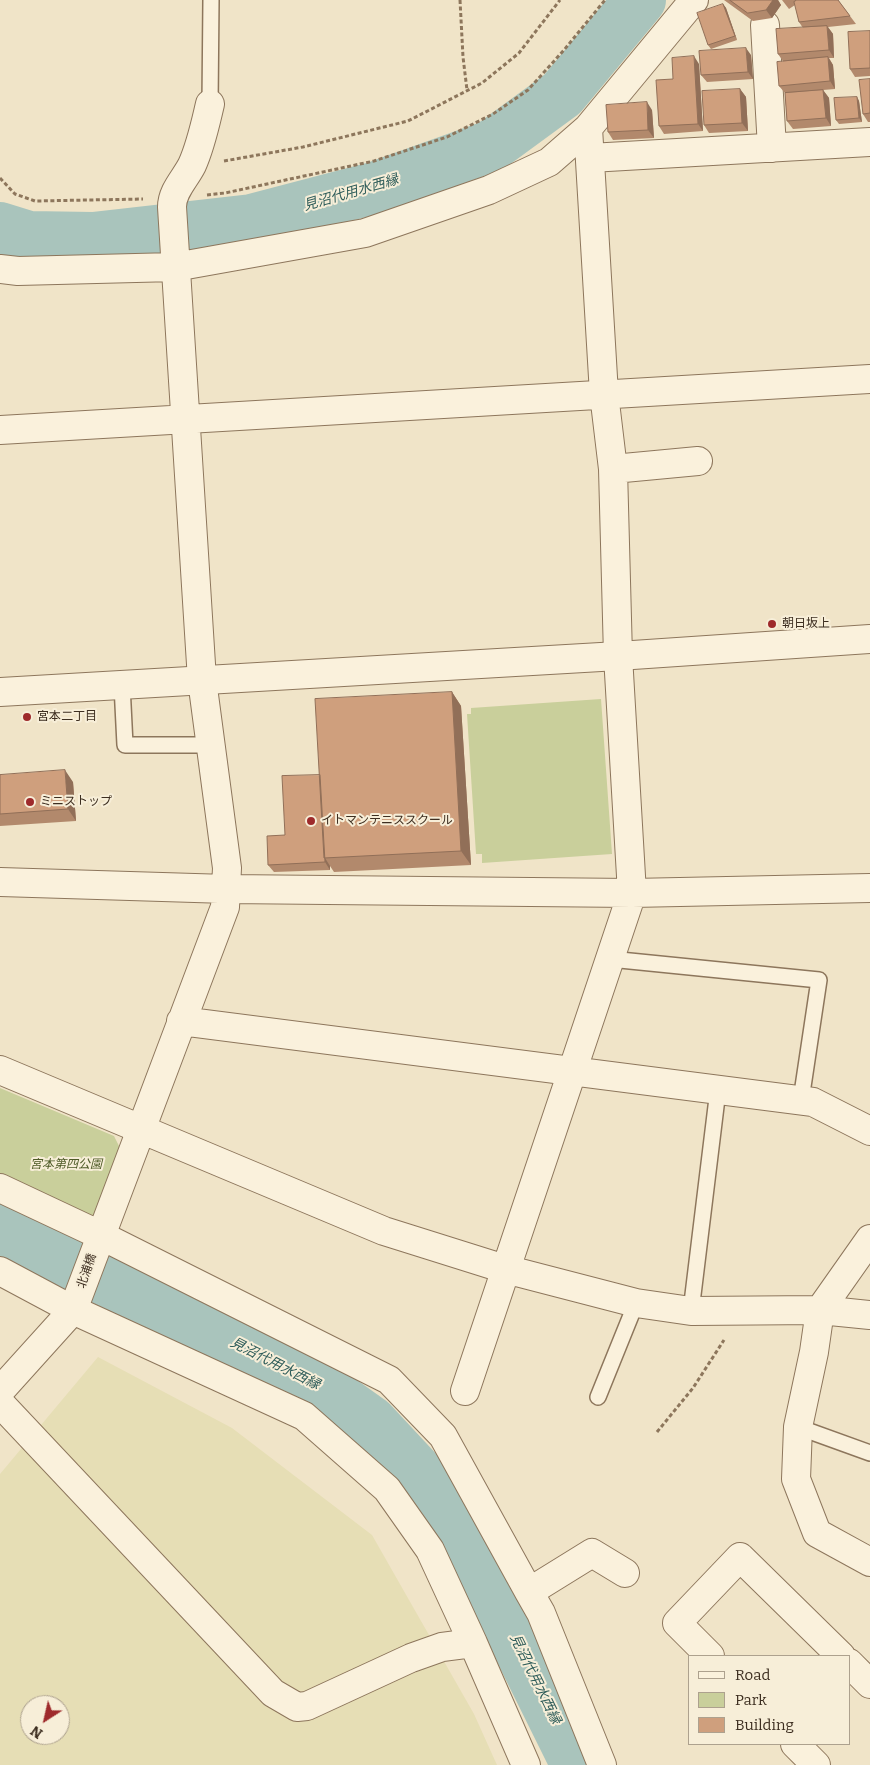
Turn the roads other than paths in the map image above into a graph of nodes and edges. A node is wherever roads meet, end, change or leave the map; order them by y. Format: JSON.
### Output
{"nodes":[{"id":1,"x":211,"y":0,"type":"edge"},
{"id":2,"x":694,"y":0,"type":"edge"},
{"id":3,"x":765,"y":25,"type":"edge"},
{"id":4,"x":210,"y":104,"type":"joint"},
{"id":5,"x":588,"y":128,"type":"junction"},
{"id":6,"x":870,"y":142,"type":"edge"},
{"id":7,"x":772,"y":148,"type":"junction"},
{"id":8,"x":590,"y":158,"type":"junction"},
{"id":9,"x":175,"y":261,"type":"junction"},
{"id":10,"x":0,"y":269,"type":"edge"},
{"id":11,"x":870,"y":379,"type":"edge"},
{"id":12,"x":604,"y":394,"type":"junction"},
{"id":13,"x":186,"y":420,"type":"junction"},
{"id":14,"x":0,"y":430,"type":"edge"},
{"id":15,"x":698,"y":461,"type":"dead end"},
{"id":16,"x":613,"y":469,"type":"junction"},
{"id":17,"x":870,"y":639,"type":"edge"},
{"id":18,"x":618,"y":656,"type":"junction"},
{"id":19,"x":202,"y":680,"type":"junction"},
{"id":20,"x":122,"y":685,"type":"junction"},
{"id":21,"x":0,"y":692,"type":"edge"},
{"id":22,"x":211,"y":745,"type":"junction"},
{"id":23,"x":0,"y":882,"type":"edge"},
{"id":24,"x":870,"y":888,"type":"edge"},
{"id":25,"x":227,"y":889,"type":"junction"},
{"id":26,"x":632,"y":893,"type":"junction"},
{"id":27,"x":610,"y":959,"type":"junction"},
{"id":28,"x":181,"y":1021,"type":"junction"},
{"id":29,"x":0,"y":1070,"type":"edge"},
{"id":30,"x":572,"y":1071,"type":"junction"},
{"id":31,"x":718,"y":1090,"type":"junction"},
{"id":32,"x":801,"y":1100,"type":"junction"},
{"id":33,"x":142,"y":1128,"type":"junction"},
{"id":34,"x":870,"y":1131,"type":"edge"},
{"id":35,"x":0,"y":1188,"type":"edge"},
{"id":36,"x":870,"y":1239,"type":"edge"},
{"id":37,"x":97,"y":1241,"type":"junction"},
{"id":38,"x":505,"y":1269,"type":"junction"},
{"id":39,"x":0,"y":1271,"type":"edge"},
{"id":40,"x":76,"y":1302,"type":"junction"},
{"id":41,"x":636,"y":1303,"type":"junction"},
{"id":42,"x":691,"y":1310,"type":"junction"},
{"id":43,"x":820,"y":1310,"type":"junction"},
{"id":44,"x":870,"y":1314,"type":"edge"},
{"id":45,"x":0,"y":1391,"type":"edge"},
{"id":46,"x":465,"y":1391,"type":"dead end"},
{"id":47,"x":598,"y":1396,"type":"dead end"},
{"id":48,"x":0,"y":1403,"type":"edge"},
{"id":49,"x":798,"y":1427,"type":"junction"},
{"id":50,"x":870,"y":1453,"type":"edge"},
{"id":51,"x":870,"y":1562,"type":"edge"},
{"id":52,"x":625,"y":1573,"type":"dead end"},
{"id":53,"x":529,"y":1592,"type":"junction"},
{"id":54,"x":473,"y":1643,"type":"junction"},
{"id":55,"x":709,"y":1655,"type":"edge"},
{"id":56,"x":840,"y":1655,"type":"edge"},
{"id":57,"x":850,"y":1665,"type":"edge"},
{"id":58,"x":870,"y":1684,"type":"edge"},
{"id":59,"x":796,"y":1745,"type":"edge"},
{"id":60,"x":526,"y":1765,"type":"edge"},
{"id":61,"x":602,"y":1765,"type":"edge"},
{"id":62,"x":816,"y":1765,"type":"edge"}],
"edges":[{"from":1,"to":4,"type":"lane"},
{"from":2,"to":5,"type":"street"},
{"from":3,"to":7,"type":"street"},
{"from":4,"to":9,"type":"street","name":"北浦橋"},
{"from":5,"to":8,"type":"street"},
{"from":5,"to":9,"type":"street"},
{"from":6,"to":7,"type":"street"},
{"from":7,"to":8,"type":"street"},
{"from":8,"to":12,"type":"street"},
{"from":9,"to":10,"type":"street"},
{"from":9,"to":13,"type":"street","name":"北浦橋"},
{"from":11,"to":12,"type":"street"},
{"from":12,"to":13,"type":"street"},
{"from":12,"to":16,"type":"street"},
{"from":13,"to":14,"type":"street"},
{"from":13,"to":19,"type":"street","name":"北浦橋"},
{"from":15,"to":16,"type":"street"},
{"from":16,"to":18,"type":"street"},
{"from":17,"to":18,"type":"street"},
{"from":18,"to":19,"type":"street"},
{"from":18,"to":26,"type":"street"},
{"from":19,"to":20,"type":"street"},
{"from":19,"to":22,"type":"street","name":"北浦橋"},
{"from":20,"to":21,"type":"street"},
{"from":20,"to":22,"type":"lane"},
{"from":22,"to":25,"type":"street","name":"北浦橋"},
{"from":23,"to":25,"type":"street"},
{"from":24,"to":26,"type":"street"},
{"from":25,"to":26,"type":"street"},
{"from":25,"to":28,"type":"street","name":"北浦橋"},
{"from":26,"to":27,"type":"street"},
{"from":27,"to":30,"type":"street"},
{"from":27,"to":32,"type":"lane"},
{"from":28,"to":30,"type":"street"},
{"from":28,"to":33,"type":"street","name":"北浦橋"},
{"from":29,"to":33,"type":"street"},
{"from":30,"to":31,"type":"street"},
{"from":30,"to":38,"type":"street"},
{"from":31,"to":32,"type":"street"},
{"from":31,"to":42,"type":"lane"},
{"from":32,"to":34,"type":"street"},
{"from":33,"to":37,"type":"street","name":"北浦橋"},
{"from":33,"to":38,"type":"street"},
{"from":35,"to":37,"type":"street"},
{"from":36,"to":43,"type":"street"},
{"from":37,"to":40,"type":"street","name":"北浦橋"},
{"from":37,"to":53,"type":"street"},
{"from":38,"to":41,"type":"street"},
{"from":38,"to":46,"type":"street"},
{"from":39,"to":40,"type":"street"},
{"from":40,"to":45,"type":"street"},
{"from":40,"to":54,"type":"street"},
{"from":41,"to":42,"type":"street"},
{"from":41,"to":47,"type":"lane"},
{"from":42,"to":43,"type":"street"},
{"from":43,"to":44,"type":"street"},
{"from":43,"to":49,"type":"street"},
{"from":48,"to":54,"type":"street"},
{"from":49,"to":50,"type":"lane"},
{"from":49,"to":51,"type":"street"},
{"from":52,"to":53,"type":"street"},
{"from":53,"to":61,"type":"street"},
{"from":54,"to":60,"type":"street"},
{"from":55,"to":56,"type":"street"},
{"from":57,"to":58,"type":"street"},
{"from":59,"to":62,"type":"street"}]}
